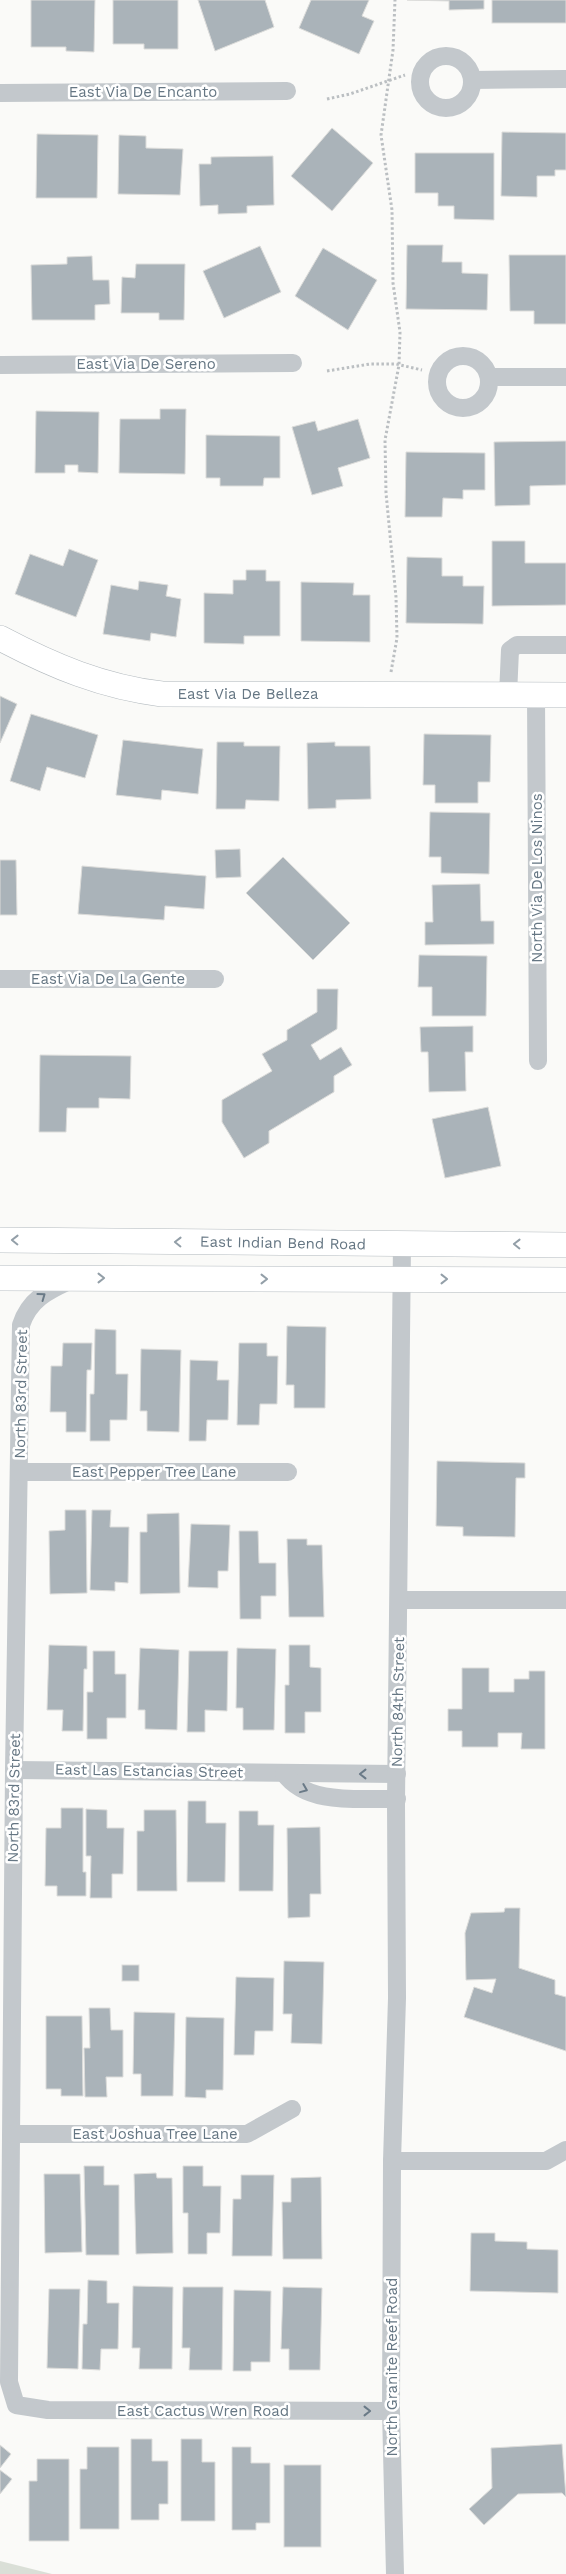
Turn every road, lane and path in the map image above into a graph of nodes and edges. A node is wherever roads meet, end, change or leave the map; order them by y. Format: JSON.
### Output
{"nodes":[{"id":1,"x":395,"y":0,"type":"edge"},
{"id":2,"x":405,"y":75,"type":"dead end"},
{"id":3,"x":566,"y":79,"type":"edge"},
{"id":4,"x":389,"y":80,"type":"junction"},
{"id":5,"x":472,"y":80,"type":"dead end"},
{"id":6,"x":287,"y":91,"type":"dead end"},
{"id":7,"x":0,"y":93,"type":"edge"},
{"id":8,"x":327,"y":98,"type":"dead end"},
{"id":9,"x":292,"y":363,"type":"dead end"},
{"id":10,"x":0,"y":365,"type":"edge"},
{"id":11,"x":399,"y":365,"type":"junction"},
{"id":12,"x":422,"y":370,"type":"dead end"},
{"id":13,"x":327,"y":372,"type":"dead end"},
{"id":14,"x":566,"y":376,"type":"edge"},
{"id":15,"x":489,"y":377,"type":"dead end"},
{"id":16,"x":0,"y":638,"type":"edge"},
{"id":17,"x":566,"y":645,"type":"edge"},
{"id":18,"x":391,"y":673,"type":"dead end"},
{"id":19,"x":508,"y":695,"type":"junction"},
{"id":20,"x":536,"y":695,"type":"junction"},
{"id":21,"x":566,"y":695,"type":"edge"},
{"id":22,"x":215,"y":979,"type":"dead end"},
{"id":23,"x":0,"y":980,"type":"edge"},
{"id":24,"x":538,"y":1061,"type":"dead end"},
{"id":25,"x":0,"y":1240,"type":"edge"},
{"id":26,"x":402,"y":1244,"type":"junction"},
{"id":27,"x":566,"y":1244,"type":"edge"},
{"id":28,"x":0,"y":1278,"type":"edge"},
{"id":29,"x":74,"y":1278,"type":"junction"},
{"id":30,"x":402,"y":1279,"type":"junction"},
{"id":31,"x":566,"y":1280,"type":"edge"},
{"id":32,"x":19,"y":1472,"type":"junction"},
{"id":33,"x":288,"y":1472,"type":"dead end"},
{"id":34,"x":400,"y":1600,"type":"junction"},
{"id":35,"x":566,"y":1600,"type":"edge"},
{"id":36,"x":14,"y":1770,"type":"junction"},
{"id":37,"x":284,"y":1773,"type":"junction"},
{"id":38,"x":397,"y":1774,"type":"junction"},
{"id":39,"x":397,"y":1799,"type":"junction"},
{"id":40,"x":292,"y":2109,"type":"dead end"},
{"id":41,"x":12,"y":2134,"type":"junction"},
{"id":42,"x":566,"y":2150,"type":"edge"},
{"id":43,"x":392,"y":2161,"type":"junction"},
{"id":44,"x":16,"y":2405,"type":"joint"},
{"id":45,"x":391,"y":2411,"type":"junction"},
{"id":46,"x":395,"y":2574,"type":"edge"}],
"edges":[{"from":1,"to":4,"type":"path"},
{"from":2,"to":4,"type":"path"},
{"from":3,"to":5,"type":"street"},
{"from":4,"to":8,"type":"path"},
{"from":4,"to":11,"type":"path"},
{"from":6,"to":7,"type":"street","name":"East Via De Encanto"},
{"from":9,"to":10,"type":"street","name":"East Via De Sereno"},
{"from":11,"to":12,"type":"path"},
{"from":11,"to":13,"type":"path"},
{"from":11,"to":18,"type":"path"},
{"from":14,"to":15,"type":"street"},
{"from":16,"to":19,"type":"main road","name":"East Via De Belleza"},
{"from":17,"to":19,"type":"street"},
{"from":19,"to":20,"type":"main road","name":"East Via De Belleza"},
{"from":20,"to":21,"type":"main road","name":"East Via De Belleza"},
{"from":20,"to":24,"type":"street","name":"North Via De Los Ninos"},
{"from":22,"to":23,"type":"street","name":"East Via De La Gente"},
{"from":26,"to":25,"type":"main road","name":"East Indian Bend Road","one_way":true},
{"from":27,"to":26,"type":"main road","name":"East Indian Bend Road","one_way":true},
{"from":26,"to":30,"type":"street","name":"North 84th Street"},
{"from":28,"to":29,"type":"main road"},
{"from":29,"to":30,"type":"main road","one_way":true},
{"from":32,"to":29,"type":"street","name":"North 83rd Street","one_way":true},
{"from":30,"to":31,"type":"main road","one_way":true},
{"from":30,"to":34,"type":"street","name":"North 84th Street"},
{"from":32,"to":33,"type":"street","name":"East Pepper Tree Lane"},
{"from":32,"to":36,"type":"street","name":"North 83rd Street"},
{"from":34,"to":35,"type":"street"},
{"from":34,"to":38,"type":"street","name":"North 84th Street"},
{"from":36,"to":37,"type":"street","name":"East Las Estancias Street"},
{"from":36,"to":41,"type":"street","name":"North 83rd Street"},
{"from":38,"to":37,"type":"street","name":"East Las Estancias Street","one_way":true},
{"from":37,"to":39,"type":"street","one_way":true},
{"from":38,"to":39,"type":"street","name":"North 84th Street"},
{"from":39,"to":43,"type":"street","name":"North 84th Street"},
{"from":40,"to":41,"type":"street","name":"East Joshua Tree Lane"},
{"from":41,"to":44,"type":"street","name":"North 83rd Street"},
{"from":42,"to":43,"type":"street"},
{"from":43,"to":45,"type":"street","name":"North Granite Reef Road"},
{"from":44,"to":45,"type":"street","name":"East Cactus Wren Road","one_way":true},
{"from":45,"to":46,"type":"street","name":"North Granite Reef Road"}]}
